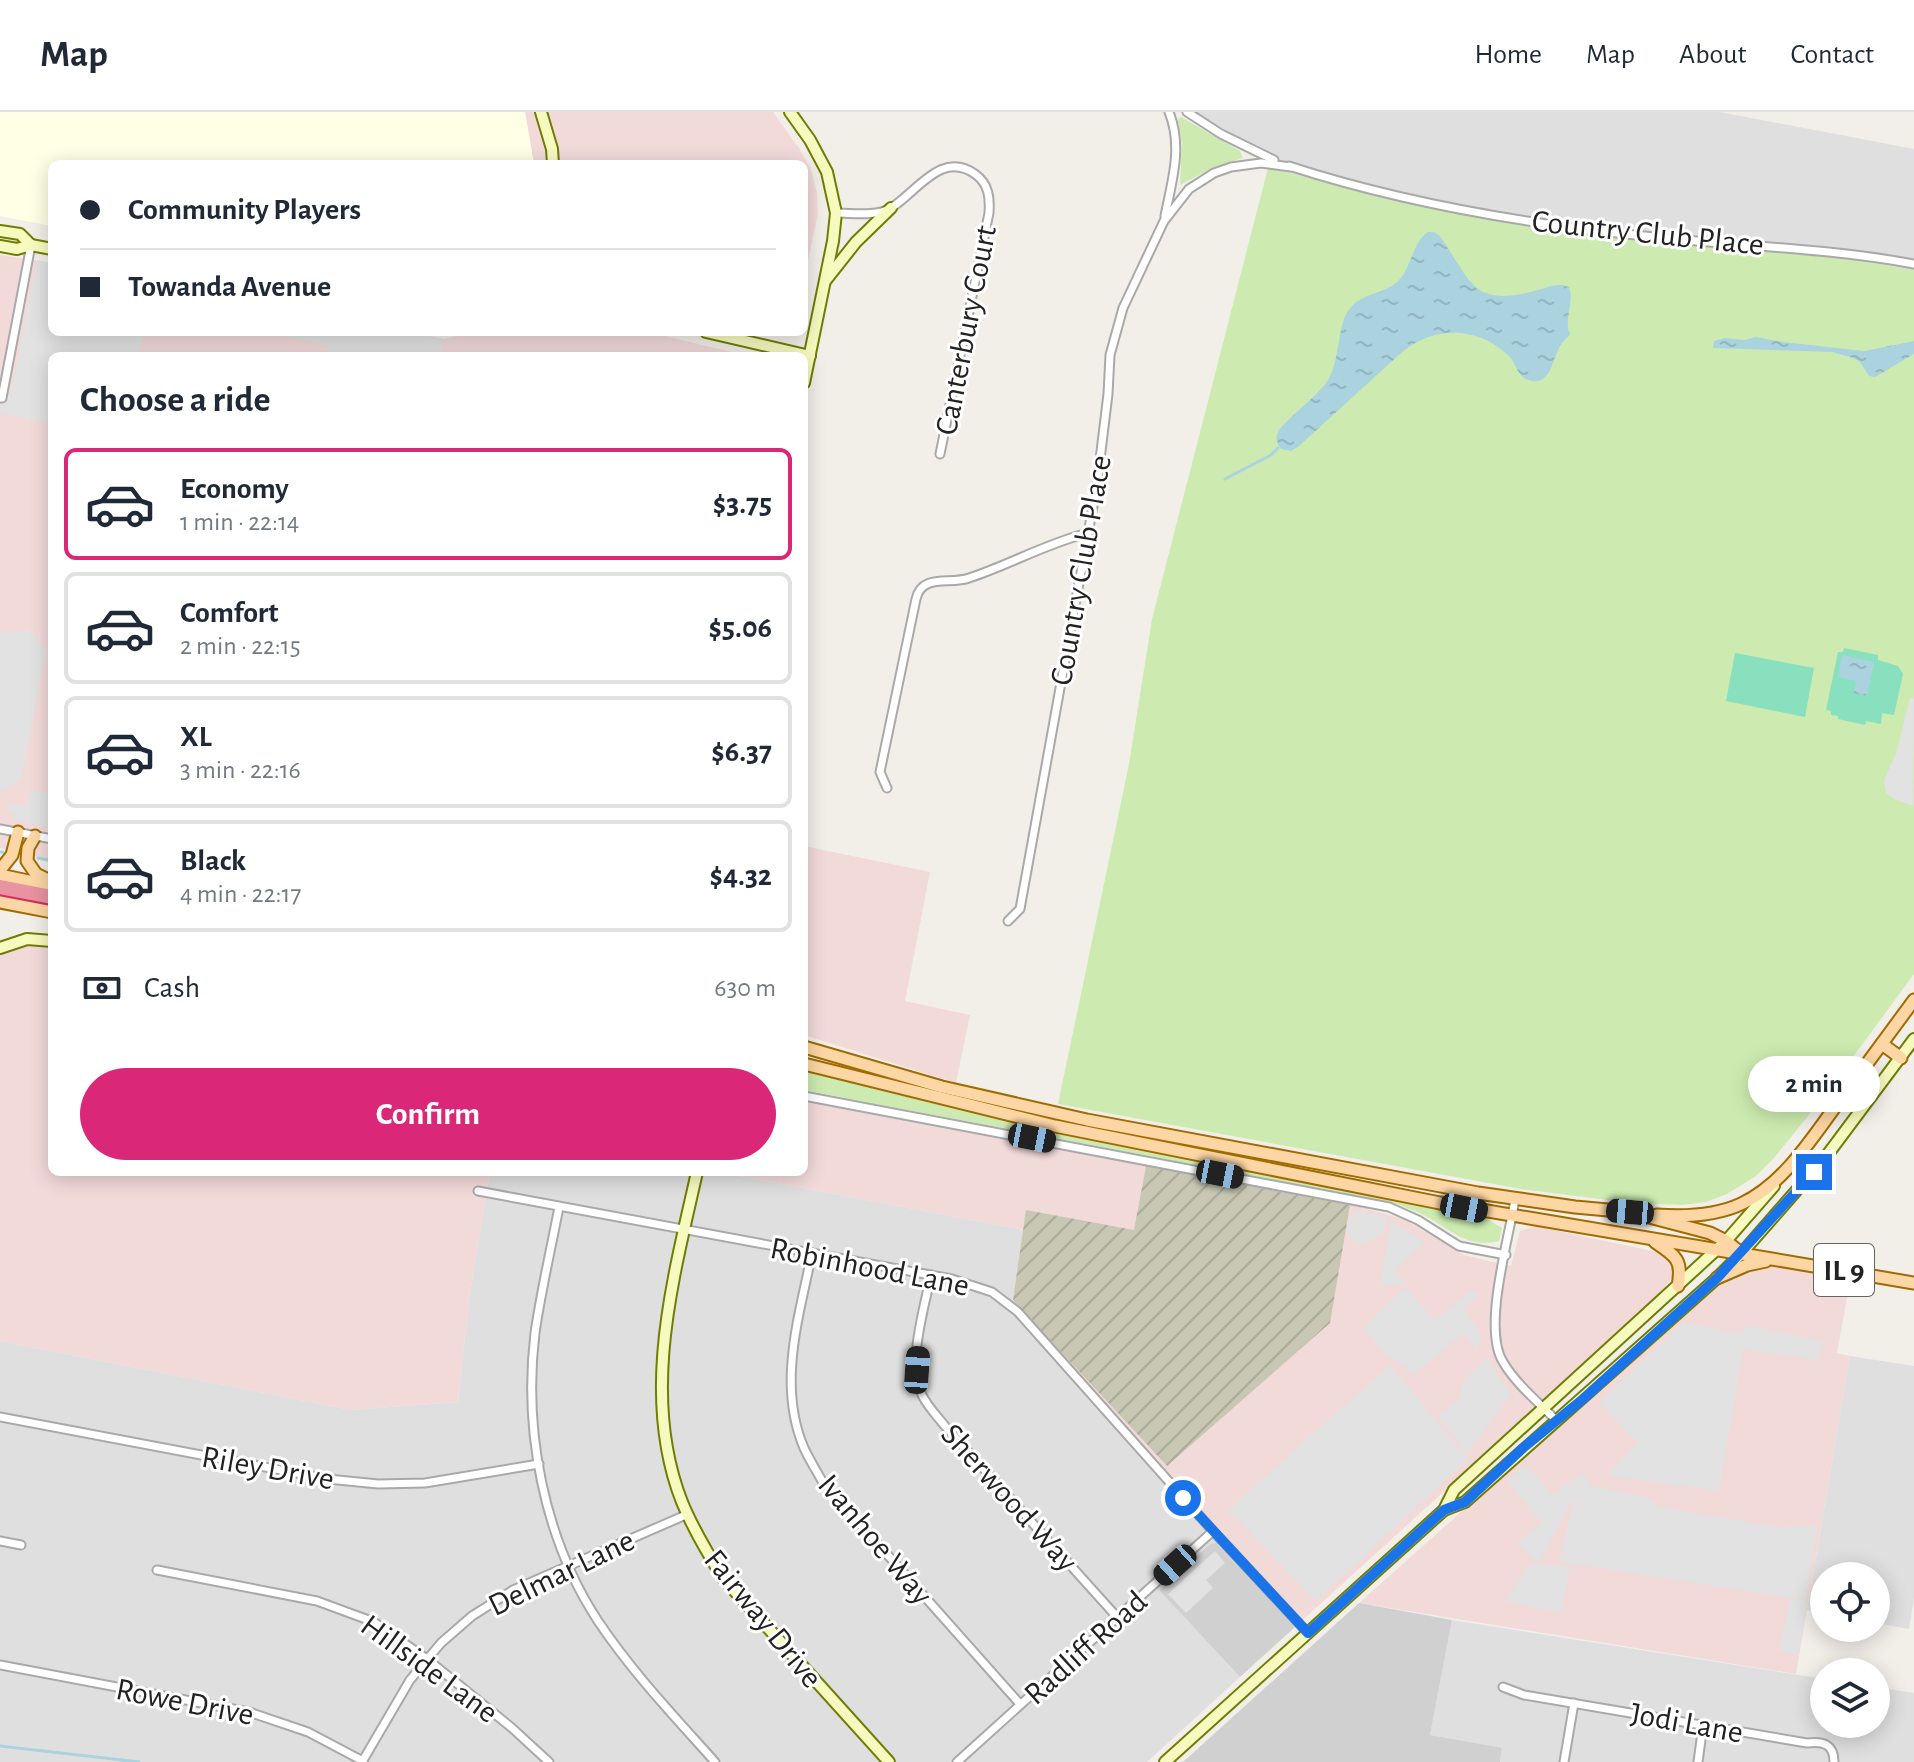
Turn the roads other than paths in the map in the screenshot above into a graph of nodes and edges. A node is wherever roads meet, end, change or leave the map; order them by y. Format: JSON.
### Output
{"nodes":[{"id":1,"x":541,"y":112,"type":"edge"},
{"id":2,"x":790,"y":112,"type":"edge"},
{"id":3,"x":1169,"y":112,"type":"edge"},
{"id":4,"x":1187,"y":112,"type":"edge"},
{"id":5,"x":553,"y":160,"type":"edge"},
{"id":6,"x":1291,"y":167,"type":"junction"},
{"id":7,"x":891,"y":208,"type":"junction"},
{"id":8,"x":836,"y":213,"type":"junction"},
{"id":9,"x":1164,"y":221,"type":"junction"},
{"id":10,"x":0,"y":231,"type":"edge"},
{"id":11,"x":31,"y":245,"type":"junction"},
{"id":12,"x":0,"y":246,"type":"edge"},
{"id":13,"x":48,"y":248,"type":"edge"},
{"id":14,"x":1914,"y":264,"type":"edge"},
{"id":15,"x":825,"y":282,"type":"junction"},
{"id":16,"x":723,"y":336,"type":"edge"},
{"id":17,"x":793,"y":352,"type":"edge"},
{"id":18,"x":810,"y":356,"type":"joint"},
{"id":19,"x":808,"y":365,"type":"edge"},
{"id":20,"x":0,"y":398,"type":"edge"},
{"id":21,"x":940,"y":454,"type":"dead end"},
{"id":22,"x":1088,"y":533,"type":"junction"},
{"id":23,"x":887,"y":788,"type":"dead end"},
{"id":24,"x":0,"y":829,"type":"edge"},
{"id":25,"x":18,"y":832,"type":"junction"},
{"id":26,"x":35,"y":836,"type":"junction"},
{"id":27,"x":48,"y":838,"type":"edge"},
{"id":28,"x":0,"y":873,"type":"edge"},
{"id":29,"x":48,"y":882,"type":"edge"},
{"id":30,"x":48,"y":883,"type":"edge"},
{"id":31,"x":0,"y":887,"type":"edge"},
{"id":32,"x":48,"y":896,"type":"edge"},
{"id":33,"x":0,"y":902,"type":"edge"},
{"id":34,"x":48,"y":911,"type":"edge"},
{"id":35,"x":1008,"y":921,"type":"dead end"},
{"id":36,"x":48,"y":941,"type":"edge"},
{"id":37,"x":0,"y":948,"type":"edge"},
{"id":38,"x":1914,"y":1000,"type":"edge"},
{"id":39,"x":1914,"y":1039,"type":"edge"},
{"id":40,"x":1882,"y":1044,"type":"junction"},
{"id":41,"x":808,"y":1048,"type":"edge"},
{"id":42,"x":1901,"y":1058,"type":"junction"},
{"id":43,"x":808,"y":1065,"type":"edge"},
{"id":44,"x":808,"y":1097,"type":"edge"},
{"id":45,"x":1793,"y":1163,"type":"junction"},
{"id":46,"x":696,"y":1176,"type":"edge"},
{"id":47,"x":478,"y":1191,"type":"dead end"},
{"id":48,"x":1515,"y":1199,"type":"junction"},
{"id":49,"x":559,"y":1207,"type":"junction"},
{"id":50,"x":1630,"y":1212,"type":"junction"},
{"id":51,"x":1512,"y":1217,"type":"junction"},
{"id":52,"x":684,"y":1230,"type":"junction"},
{"id":53,"x":1652,"y":1239,"type":"junction"},
{"id":54,"x":1721,"y":1246,"type":"junction"},
{"id":55,"x":812,"y":1253,"type":"junction"},
{"id":56,"x":1741,"y":1254,"type":"junction"},
{"id":57,"x":1506,"y":1255,"type":"junction"},
{"id":58,"x":1774,"y":1259,"type":"junction"},
{"id":59,"x":931,"y":1275,"type":"junction"},
{"id":60,"x":1717,"y":1278,"type":"junction"},
{"id":61,"x":1914,"y":1283,"type":"edge"},
{"id":62,"x":1678,"y":1286,"type":"junction"},
{"id":63,"x":1543,"y":1408,"type":"junction"},
{"id":64,"x":0,"y":1417,"type":"edge"},
{"id":65,"x":1557,"y":1421,"type":"junction"},
{"id":66,"x":539,"y":1464,"type":"junction"},
{"id":67,"x":1444,"y":1510,"type":"junction"},
{"id":68,"x":688,"y":1514,"type":"junction"},
{"id":69,"x":1213,"y":1531,"type":"junction"},
{"id":70,"x":0,"y":1541,"type":"edge"},
{"id":71,"x":21,"y":1545,"type":"dead end"},
{"id":72,"x":568,"y":1565,"type":"junction"},
{"id":73,"x":157,"y":1570,"type":"dead end"},
{"id":74,"x":1117,"y":1617,"type":"junction"},
{"id":75,"x":1308,"y":1633,"type":"junction"},
{"id":76,"x":427,"y":1659,"type":"junction"},
{"id":77,"x":0,"y":1665,"type":"edge"},
{"id":78,"x":1503,"y":1687,"type":"dead end"},
{"id":79,"x":1574,"y":1703,"type":"junction"},
{"id":80,"x":1020,"y":1704,"type":"junction"},
{"id":81,"x":1703,"y":1725,"type":"junction"},
{"id":82,"x":362,"y":1761,"type":"edge"},
{"id":83,"x":549,"y":1762,"type":"edge"},
{"id":84,"x":715,"y":1762,"type":"edge"},
{"id":85,"x":889,"y":1762,"type":"edge"},
{"id":86,"x":957,"y":1762,"type":"edge"},
{"id":87,"x":1165,"y":1762,"type":"edge"},
{"id":88,"x":1564,"y":1762,"type":"edge"},
{"id":89,"x":1698,"y":1762,"type":"edge"},
{"id":90,"x":1834,"y":1762,"type":"edge"}],
"edges":[{"from":1,"to":5,"type":"main road"},
{"from":2,"to":8,"type":"main road"},
{"from":3,"to":9,"type":"street","name":"Country Club Place"},
{"from":4,"to":6,"type":"street","name":"Country Club Place"},
{"from":6,"to":9,"type":"street","name":"Country Club Place"},
{"from":6,"to":14,"type":"street","name":"Country Club Place"},
{"from":7,"to":8,"type":"street"},
{"from":7,"to":15,"type":"main road"},
{"from":7,"to":21,"type":"street","name":"Canterbury Court"},
{"from":8,"to":15,"type":"main road"},
{"from":9,"to":22,"type":"street","name":"Country Club Place"},
{"from":10,"to":11,"type":"main road"},
{"from":11,"to":12,"type":"main road"},
{"from":11,"to":13,"type":"main road"},
{"from":11,"to":20,"type":"street"},
{"from":15,"to":18,"type":"main road"},
{"from":16,"to":17,"type":"main road"},
{"from":18,"to":19,"type":"main road"},
{"from":22,"to":23,"type":"street"},
{"from":22,"to":35,"type":"street","name":"Country Club Place"},
{"from":24,"to":25,"type":"street"},
{"from":25,"to":26,"type":"street"},
{"from":25,"to":28,"type":"main road"},
{"from":26,"to":27,"type":"street"},
{"from":26,"to":29,"type":"main road"},
{"from":28,"to":30,"type":"main road"},
{"from":31,"to":32,"type":"highway"},
{"from":33,"to":34,"type":"main road"},
{"from":36,"to":37,"type":"main road"},
{"from":38,"to":40,"type":"main road"},
{"from":39,"to":42,"type":"main road"},
{"from":40,"to":42,"type":"main road"},
{"from":40,"to":45,"type":"main road"},
{"from":41,"to":48,"type":"main road"},
{"from":42,"to":56,"type":"main road"},
{"from":43,"to":51,"type":"main road"},
{"from":44,"to":57,"type":"street"},
{"from":45,"to":50,"type":"main road"},
{"from":45,"to":54,"type":"main road"},
{"from":46,"to":52,"type":"main road","name":"Fairway Drive"},
{"from":47,"to":49,"type":"street","name":"Robinhood Lane"},
{"from":48,"to":50,"type":"main road"},
{"from":48,"to":51,"type":"street"},
{"from":49,"to":52,"type":"street","name":"Robinhood Lane"},
{"from":49,"to":66,"type":"street"},
{"from":50,"to":54,"type":"main road"},
{"from":51,"to":53,"type":"main road"},
{"from":51,"to":57,"type":"street"},
{"from":52,"to":55,"type":"street","name":"Robinhood Lane"},
{"from":52,"to":68,"type":"main road","name":"Fairway Drive"},
{"from":53,"to":54,"type":"main road"},
{"from":53,"to":62,"type":"main road"},
{"from":54,"to":56,"type":"main road"},
{"from":54,"to":62,"type":"main road"},
{"from":55,"to":59,"type":"street","name":"Robinhood Lane"},
{"from":55,"to":80,"type":"street","name":"Ivanhoe Way"},
{"from":56,"to":58,"type":"main road","number":"IL 9"},
{"from":56,"to":60,"type":"main road"},
{"from":57,"to":63,"type":"street"},
{"from":58,"to":60,"type":"main road"},
{"from":58,"to":61,"type":"main road","number":"IL 9"},
{"from":59,"to":69,"type":"street","name":"Robinhood Lane"},
{"from":59,"to":74,"type":"street","name":"Sherwood Way"},
{"from":60,"to":65,"type":"main road"},
{"from":62,"to":63,"type":"main road"},
{"from":63,"to":65,"type":"street"},
{"from":63,"to":67,"type":"main road"},
{"from":64,"to":66,"type":"street","name":"Riley Drive"},
{"from":65,"to":67,"type":"main road"},
{"from":66,"to":72,"type":"street"},
{"from":67,"to":75,"type":"main road"},
{"from":68,"to":72,"type":"street","name":"Delmar Lane"},
{"from":68,"to":85,"type":"main road","name":"Fairway Drive"},
{"from":69,"to":74,"type":"street","name":"Radliff Road"},
{"from":69,"to":75,"type":"street","name":"Robinhood Lane"},
{"from":70,"to":71,"type":"street"},
{"from":72,"to":76,"type":"street","name":"Delmar Lane"},
{"from":72,"to":84,"type":"street"},
{"from":73,"to":76,"type":"street","name":"Hillside Lane"},
{"from":74,"to":80,"type":"street","name":"Radliff Road"},
{"from":75,"to":87,"type":"main road"},
{"from":76,"to":82,"type":"street","name":"Delmar Lane"},
{"from":76,"to":83,"type":"street","name":"Hillside Lane"},
{"from":77,"to":82,"type":"street","name":"Rowe Drive"},
{"from":78,"to":79,"type":"street","name":"Jodi Lane"},
{"from":79,"to":81,"type":"street","name":"Jodi Lane"},
{"from":79,"to":88,"type":"street"},
{"from":80,"to":86,"type":"street","name":"Radliff Road"},
{"from":81,"to":89,"type":"street"},
{"from":81,"to":90,"type":"street","name":"Jodi Lane"}]}
